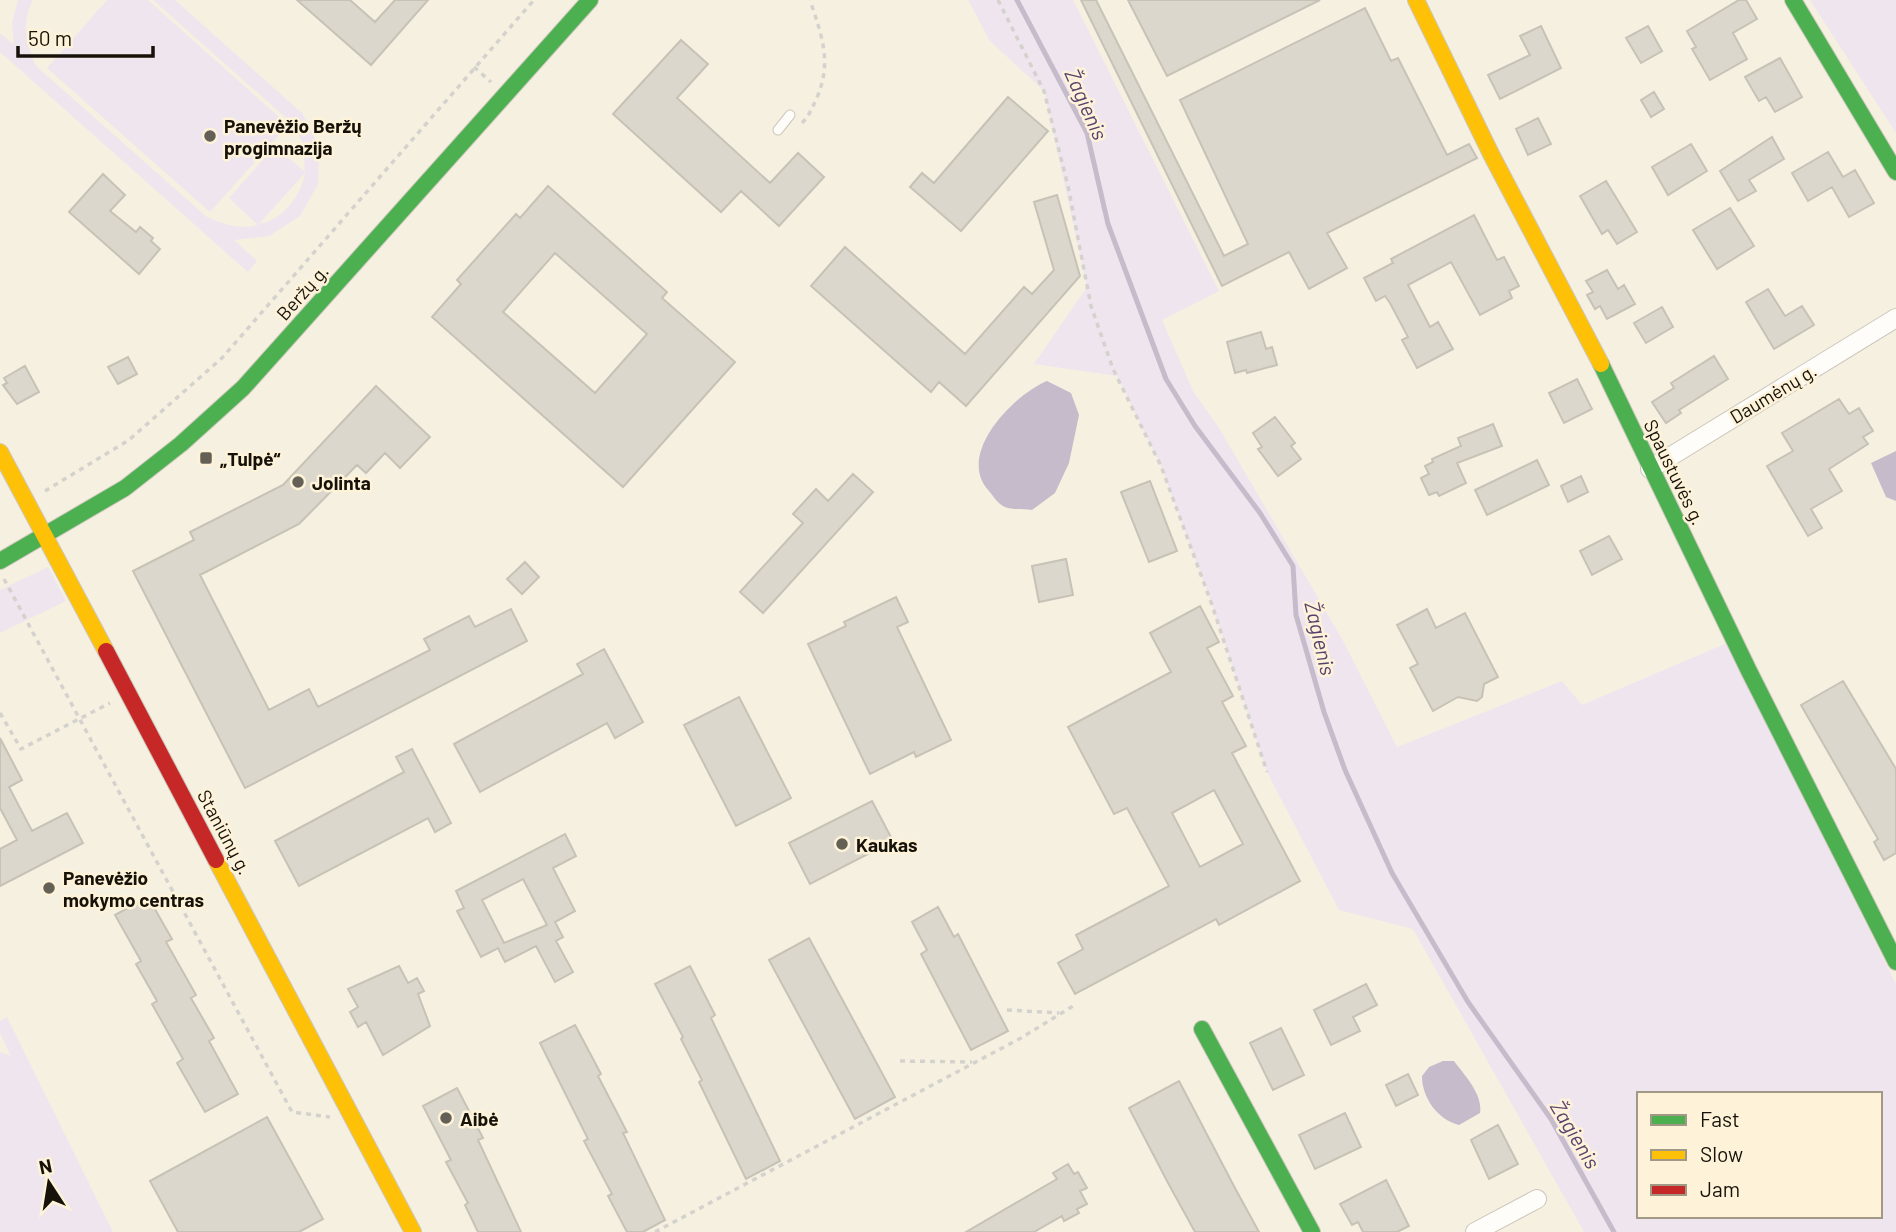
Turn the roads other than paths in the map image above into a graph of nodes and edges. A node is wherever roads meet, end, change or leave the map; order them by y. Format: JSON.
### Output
{"nodes":[{"id":1,"x":590,"y":0,"type":"edge"},
{"id":2,"x":1416,"y":0,"type":"edge"},
{"id":3,"x":1793,"y":0,"type":"edge"},
{"id":4,"x":790,"y":115,"type":"dead end"},
{"id":5,"x":778,"y":131,"type":"dead end"},
{"id":6,"x":1896,"y":172,"type":"edge"},
{"id":7,"x":1896,"y":318,"type":"edge"},
{"id":8,"x":0,"y":452,"type":"edge"},
{"id":9,"x":1650,"y":469,"type":"junction"},
{"id":10,"x":45,"y":536,"type":"junction"},
{"id":11,"x":0,"y":561,"type":"edge"},
{"id":12,"x":1896,"y":962,"type":"edge"},
{"id":13,"x":1202,"y":1029,"type":"dead end"},
{"id":14,"x":1537,"y":1199,"type":"dead end"},
{"id":15,"x":413,"y":1232,"type":"edge"},
{"id":16,"x":1312,"y":1232,"type":"edge"},
{"id":17,"x":1475,"y":1232,"type":"edge"}],
"edges":[{"from":1,"to":10,"type":"street","name":"Beržų g."},
{"from":2,"to":9,"type":"street","name":"Spaustuvės g."},
{"from":3,"to":6,"type":"street"},
{"from":4,"to":5,"type":"lane"},
{"from":7,"to":9,"type":"street","name":"Daumėnų g."},
{"from":8,"to":10,"type":"street","name":"Staniūnų g."},
{"from":9,"to":12,"type":"street","name":"Spaustuvės g."},
{"from":10,"to":11,"type":"street","name":"Beržų g."},
{"from":10,"to":15,"type":"street","name":"Staniūnų g."},
{"from":13,"to":16,"type":"street"},
{"from":14,"to":17,"type":"street"}]}
